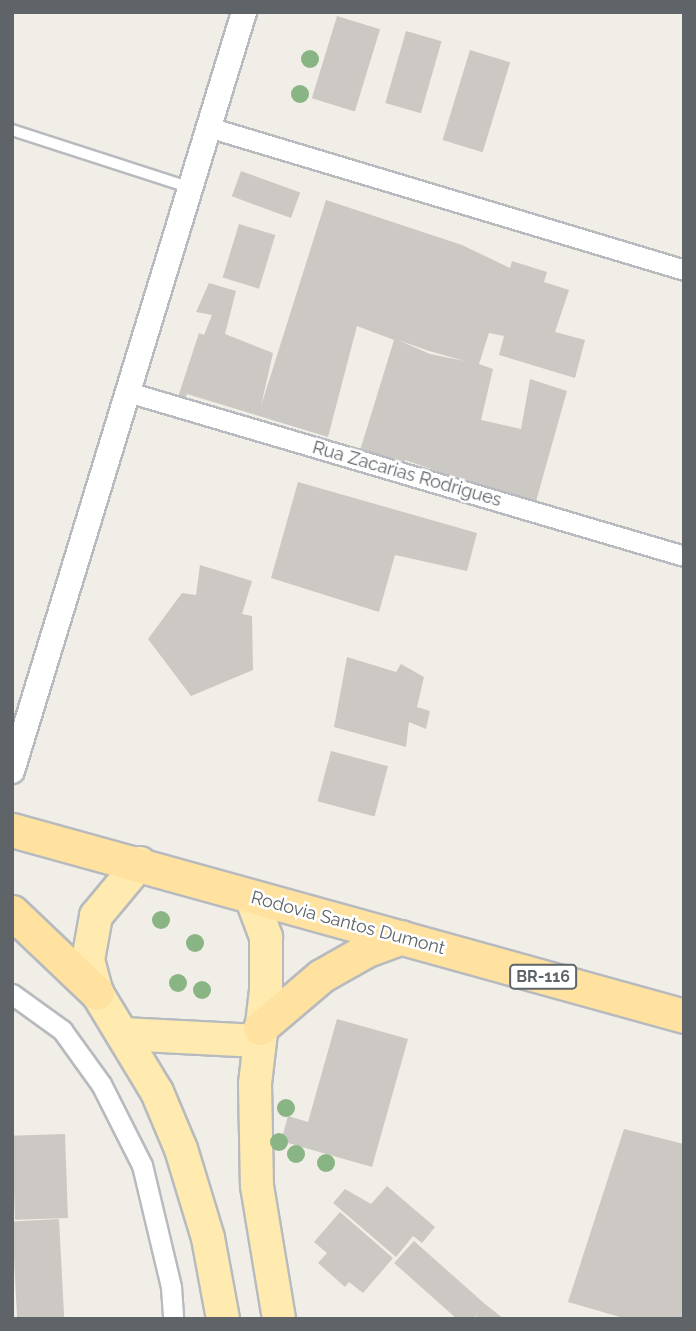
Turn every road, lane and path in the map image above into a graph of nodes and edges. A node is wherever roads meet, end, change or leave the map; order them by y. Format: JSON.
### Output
{"nodes":[{"id":1,"x":244,"y":12,"type":"edge"},
{"id":2,"x":208,"y":127,"type":"junction"},
{"id":3,"x":12,"y":130,"type":"edge"},
{"id":4,"x":190,"y":187,"type":"junction"},
{"id":5,"x":684,"y":270,"type":"edge"},
{"id":6,"x":131,"y":393,"type":"junction"},
{"id":7,"x":684,"y":556,"type":"edge"},
{"id":8,"x":12,"y":771,"type":"edge"},
{"id":9,"x":12,"y":830,"type":"edge"},
{"id":10,"x":140,"y":863,"type":"junction"},
{"id":11,"x":251,"y":897,"type":"junction"},
{"id":12,"x":12,"y":912,"type":"edge"},
{"id":13,"x":402,"y":937,"type":"junction"},
{"id":14,"x":97,"y":993,"type":"junction"},
{"id":15,"x":12,"y":994,"type":"edge"},
{"id":16,"x":684,"y":1016,"type":"edge"},
{"id":17,"x":123,"y":1034,"type":"junction"},
{"id":18,"x":259,"y":1035,"type":"junction"},
{"id":19,"x":173,"y":1319,"type":"edge"},
{"id":20,"x":223,"y":1319,"type":"edge"},
{"id":21,"x":279,"y":1319,"type":"edge"}],
"edges":[{"from":1,"to":2,"type":"street"},
{"from":2,"to":4,"type":"street"},
{"from":2,"to":5,"type":"street"},
{"from":3,"to":4,"type":"lane"},
{"from":4,"to":6,"type":"street"},
{"from":6,"to":7,"type":"street","name":"Rua Zacarias Rodrigues"},
{"from":6,"to":8,"type":"street"},
{"from":9,"to":10,"type":"highway","name":"Rodovia Santos Dumont","number":"BR-116"},
{"from":10,"to":11,"type":"highway","name":"Rodovia Santos Dumont","number":"BR-116"},
{"from":10,"to":14,"type":"main road"},
{"from":11,"to":13,"type":"highway","name":"Rodovia Santos Dumont","number":"BR-116"},
{"from":11,"to":18,"type":"main road"},
{"from":12,"to":14,"type":"highway"},
{"from":13,"to":16,"type":"highway","name":"Rodovia Santos Dumont","number":"BR-116"},
{"from":13,"to":18,"type":"highway"},
{"from":14,"to":17,"type":"main road"},
{"from":15,"to":19,"type":"street"},
{"from":17,"to":18,"type":"main road"},
{"from":17,"to":20,"type":"main road"},
{"from":18,"to":21,"type":"main road"}]}
